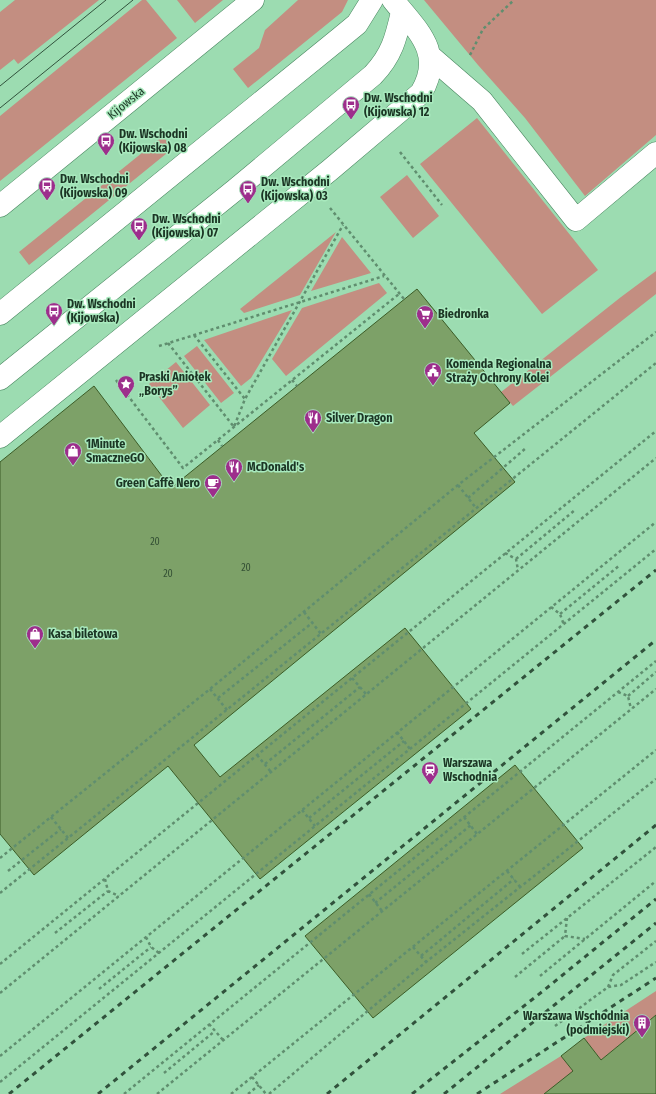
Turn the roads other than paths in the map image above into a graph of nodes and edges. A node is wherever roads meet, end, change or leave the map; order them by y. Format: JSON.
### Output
{"nodes":[{"id":1,"x":253,"y":0,"type":"edge"},
{"id":2,"x":372,"y":0,"type":"edge"},
{"id":3,"x":398,"y":6,"type":"edge"},
{"id":4,"x":430,"y":56,"type":"junction"},
{"id":5,"x":656,"y":153,"type":"edge"},
{"id":6,"x":0,"y":206,"type":"edge"},
{"id":7,"x":0,"y":314,"type":"edge"},
{"id":8,"x":0,"y":379,"type":"edge"},
{"id":9,"x":0,"y":436,"type":"edge"}],
"edges":[{"from":1,"to":6,"type":"street","name":"Kijowska"},
{"from":2,"to":7,"type":"street"},
{"from":3,"to":4,"type":"street"},
{"from":3,"to":8,"type":"street"},
{"from":4,"to":5,"type":"street"},
{"from":4,"to":9,"type":"street"}]}
